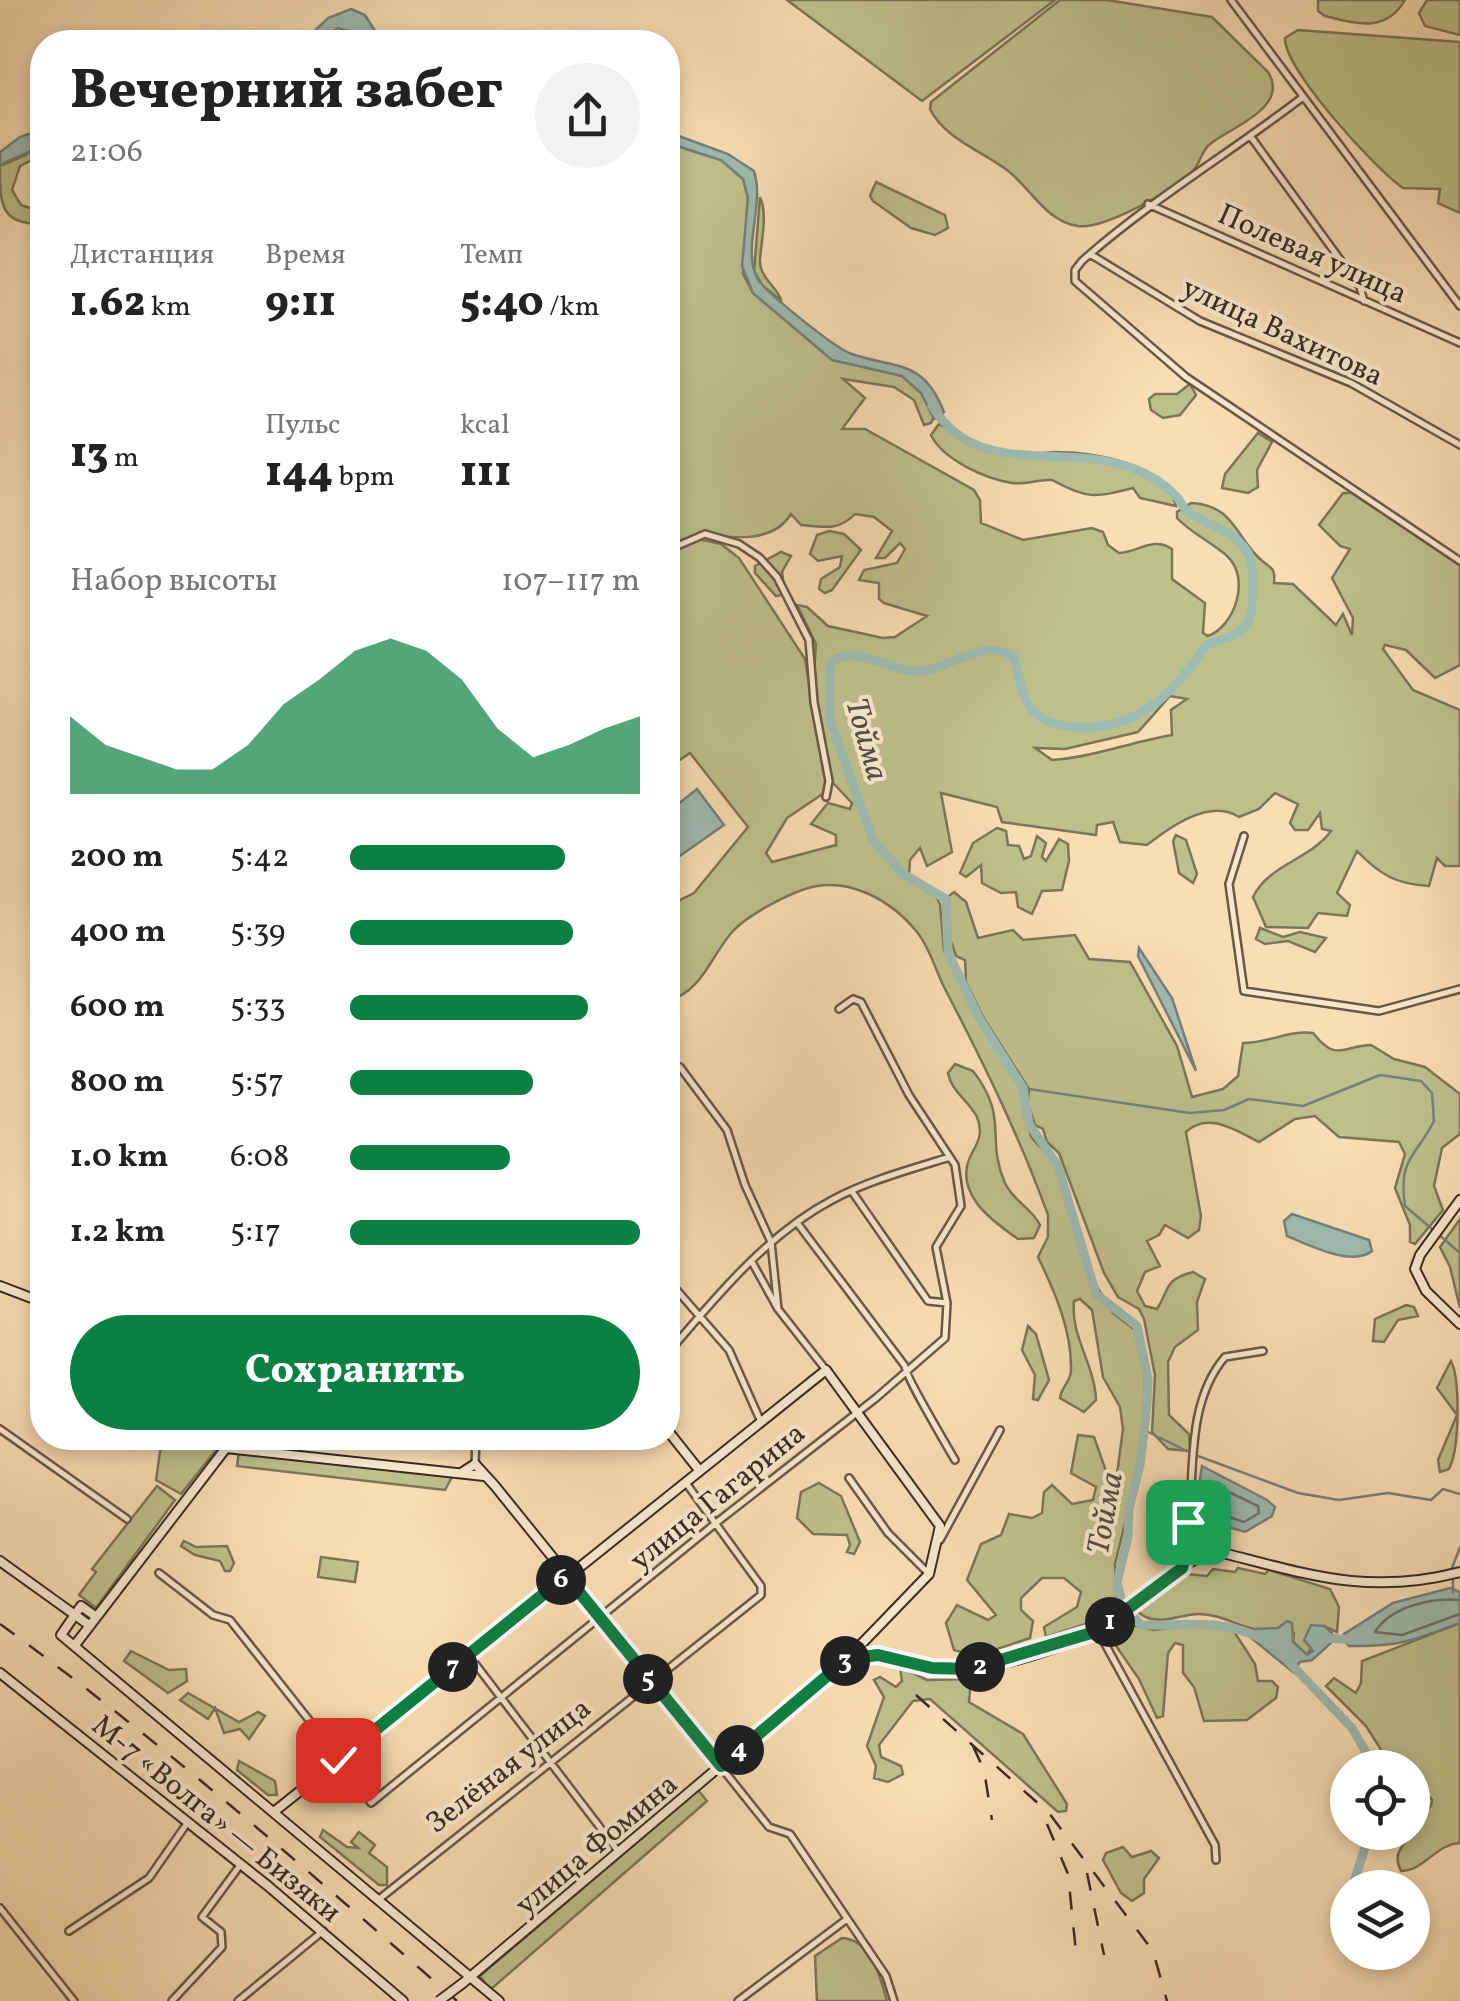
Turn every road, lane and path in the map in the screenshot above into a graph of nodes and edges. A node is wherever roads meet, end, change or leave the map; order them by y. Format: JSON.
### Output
{"nodes":[{"id":1,"x":1231,"y":0,"type":"edge"},
{"id":2,"x":1303,"y":98,"type":"junction"},
{"id":3,"x":1251,"y":137,"type":"junction"},
{"id":4,"x":1148,"y":204,"type":"junction"},
{"id":5,"x":1090,"y":254,"type":"junction"},
{"id":6,"x":1364,"y":302,"type":"junction"},
{"id":7,"x":1460,"y":306,"type":"edge"},
{"id":8,"x":1460,"y":343,"type":"edge"},
{"id":9,"x":1460,"y":445,"type":"edge"},
{"id":10,"x":680,"y":545,"type":"edge"},
{"id":11,"x":1460,"y":562,"type":"edge"},
{"id":12,"x":826,"y":797,"type":"dead end"},
{"id":13,"x":1244,"y":836,"type":"dead end"},
{"id":14,"x":1460,"y":988,"type":"edge"},
{"id":15,"x":839,"y":1009,"type":"dead end"},
{"id":16,"x":680,"y":1067,"type":"dead end"},
{"id":17,"x":950,"y":1157,"type":"junction"},
{"id":18,"x":853,"y":1193,"type":"junction"},
{"id":19,"x":1460,"y":1200,"type":"edge"},
{"id":20,"x":798,"y":1224,"type":"junction"},
{"id":21,"x":771,"y":1242,"type":"junction"},
{"id":22,"x":752,"y":1262,"type":"junction"},
{"id":23,"x":0,"y":1286,"type":"edge"},
{"id":24,"x":680,"y":1294,"type":"edge"},
{"id":25,"x":30,"y":1297,"type":"edge"},
{"id":26,"x":947,"y":1302,"type":"junction"},
{"id":27,"x":778,"y":1309,"type":"junction"},
{"id":28,"x":699,"y":1316,"type":"junction"},
{"id":29,"x":1460,"y":1324,"type":"edge"},
{"id":30,"x":680,"y":1339,"type":"edge"},
{"id":31,"x":1262,"y":1351,"type":"dead end"},
{"id":32,"x":826,"y":1370,"type":"junction"},
{"id":33,"x":904,"y":1370,"type":"junction"},
{"id":34,"x":857,"y":1412,"type":"junction"},
{"id":35,"x":761,"y":1422,"type":"junction"},
{"id":36,"x":0,"y":1429,"type":"edge"},
{"id":37,"x":1000,"y":1430,"type":"dead end"},
{"id":38,"x":680,"y":1446,"type":"edge"},
{"id":39,"x":220,"y":1450,"type":"edge"},
{"id":40,"x":287,"y":1450,"type":"edge"},
{"id":41,"x":476,"y":1450,"type":"edge"},
{"id":42,"x":955,"y":1460,"type":"dead end"},
{"id":43,"x":475,"y":1464,"type":"junction"},
{"id":44,"x":699,"y":1470,"type":"junction"},
{"id":45,"x":461,"y":1473,"type":"junction"},
{"id":46,"x":485,"y":1476,"type":"junction"},
{"id":47,"x":850,"y":1478,"type":"dead end"},
{"id":48,"x":684,"y":1482,"type":"junction"},
{"id":49,"x":127,"y":1519,"type":"dead end"},
{"id":50,"x":716,"y":1522,"type":"junction"},
{"id":51,"x":1191,"y":1534,"type":"junction"},
{"id":52,"x":940,"y":1540,"type":"junction"},
{"id":53,"x":1211,"y":1554,"type":"junction"},
{"id":54,"x":0,"y":1561,"type":"edge"},
{"id":55,"x":1182,"y":1568,"type":"junction"},
{"id":56,"x":1460,"y":1572,"type":"edge"},
{"id":57,"x":159,"y":1573,"type":"dead end"},
{"id":58,"x":928,"y":1574,"type":"junction"},
{"id":59,"x":566,"y":1576,"type":"junction"},
{"id":60,"x":75,"y":1615,"type":"junction"},
{"id":61,"x":95,"y":1616,"type":"junction"},
{"id":62,"x":600,"y":1619,"type":"junction"},
{"id":63,"x":89,"y":1625,"type":"junction"},
{"id":64,"x":878,"y":1630,"type":"junction"},
{"id":65,"x":1098,"y":1631,"type":"junction"},
{"id":66,"x":74,"y":1645,"type":"junction"},
{"id":67,"x":468,"y":1655,"type":"junction"},
{"id":68,"x":878,"y":1655,"type":"junction"},
{"id":69,"x":847,"y":1659,"type":"junction"},
{"id":70,"x":0,"y":1673,"type":"edge"},
{"id":71,"x":650,"y":1682,"type":"junction"},
{"id":72,"x":502,"y":1697,"type":"junction"},
{"id":73,"x":338,"y":1759,"type":"junction"},
{"id":74,"x":553,"y":1762,"type":"junction"},
{"id":75,"x":721,"y":1766,"type":"junction"},
{"id":76,"x":275,"y":1811,"type":"junction"},
{"id":77,"x":188,"y":1822,"type":"junction"},
{"id":78,"x":620,"y":1854,"type":"junction"},
{"id":79,"x":1216,"y":1860,"type":"dead end"},
{"id":80,"x":241,"y":1864,"type":"junction"},
{"id":81,"x":378,"y":1900,"type":"junction"},
{"id":82,"x":0,"y":1908,"type":"edge"},
{"id":83,"x":848,"y":1919,"type":"junction"},
{"id":84,"x":69,"y":1931,"type":"dead end"},
{"id":85,"x":323,"y":1931,"type":"junction"},
{"id":86,"x":472,"y":1977,"type":"junction"},
{"id":87,"x":74,"y":2001,"type":"edge"},
{"id":88,"x":172,"y":2001,"type":"edge"},
{"id":89,"x":238,"y":2001,"type":"edge"},
{"id":90,"x":403,"y":2001,"type":"edge"},
{"id":91,"x":439,"y":2001,"type":"edge"},
{"id":92,"x":499,"y":2001,"type":"edge"},
{"id":93,"x":738,"y":2001,"type":"edge"},
{"id":94,"x":894,"y":2001,"type":"edge"}],
"edges":[{"from":1,"to":2,"type":"street"},
{"from":2,"to":3,"type":"street"},
{"from":2,"to":7,"type":"street"},
{"from":3,"to":4,"type":"street"},
{"from":3,"to":6,"type":"street"},
{"from":4,"to":5,"type":"street"},
{"from":4,"to":6,"type":"street","name":"Полевая улица"},
{"from":5,"to":9,"type":"street","name":"улица Вахитова"},
{"from":5,"to":11,"type":"street"},
{"from":6,"to":8,"type":"street","name":"Полевая улица"},
{"from":10,"to":12,"type":"street"},
{"from":13,"to":14,"type":"street"},
{"from":15,"to":17,"type":"street"},
{"from":16,"to":21,"type":"street"},
{"from":17,"to":18,"type":"street"},
{"from":17,"to":26,"type":"street"},
{"from":18,"to":20,"type":"street"},
{"from":18,"to":26,"type":"street"},
{"from":19,"to":29,"type":"main road"},
{"from":20,"to":21,"type":"street"},
{"from":20,"to":33,"type":"street"},
{"from":21,"to":22,"type":"street"},
{"from":21,"to":27,"type":"street"},
{"from":22,"to":27,"type":"street"},
{"from":22,"to":28,"type":"street"},
{"from":23,"to":25,"type":"main road"},
{"from":24,"to":28,"type":"street"},
{"from":26,"to":33,"type":"street","name":"улица Гагарина"},
{"from":27,"to":32,"type":"street"},
{"from":28,"to":30,"type":"street"},
{"from":28,"to":35,"type":"street"},
{"from":31,"to":51,"type":"street"},
{"from":32,"to":34,"type":"main road"},
{"from":32,"to":35,"type":"main road"},
{"from":33,"to":34,"type":"street","name":"улица Гагарина"},
{"from":33,"to":42,"type":"street"},
{"from":34,"to":50,"type":"street","name":"улица Гагарина"},
{"from":34,"to":52,"type":"main road"},
{"from":35,"to":44,"type":"main road"},
{"from":36,"to":49,"type":"street"},
{"from":37,"to":52,"type":"street"},
{"from":38,"to":44,"type":"main road"},
{"from":39,"to":61,"type":"main road"},
{"from":40,"to":45,"type":"main road"},
{"from":41,"to":43,"type":"street"},
{"from":43,"to":45,"type":"main road"},
{"from":43,"to":46,"type":"main road"},
{"from":44,"to":48,"type":"main road"},
{"from":45,"to":46,"type":"main road"},
{"from":46,"to":59,"type":"main road"},
{"from":47,"to":58,"type":"street"},
{"from":48,"to":50,"type":"street"},
{"from":48,"to":59,"type":"main road"},
{"from":50,"to":62,"type":"street","name":"улица Гагарина"},
{"from":50,"to":71,"type":"street","name":"Зелёная улица"},
{"from":51,"to":53,"type":"street"},
{"from":51,"to":55,"type":"street"},
{"from":52,"to":58,"type":"main road"},
{"from":53,"to":55,"type":"main road"},
{"from":53,"to":56,"type":"main road"},
{"from":54,"to":60,"type":"main road"},
{"from":55,"to":65,"type":"main road"},
{"from":57,"to":73,"type":"street"},
{"from":58,"to":64,"type":"main road","name":"улица Фомина"},
{"from":59,"to":62,"type":"main road"},
{"from":59,"to":67,"type":"main road"},
{"from":60,"to":61,"type":"main road"},
{"from":60,"to":63,"type":"main road"},
{"from":60,"to":66,"type":"main road"},
{"from":61,"to":63,"type":"main road"},
{"from":62,"to":71,"type":"main road"},
{"from":62,"to":72,"type":"street","name":"улица Гагарина"},
{"from":63,"to":66,"type":"main road"},
{"from":64,"to":68,"type":"main road"},
{"from":64,"to":69,"type":"main road","name":"улица Фомина"},
{"from":65,"to":68,"type":"main road"},
{"from":65,"to":79,"type":"street"},
{"from":66,"to":76,"type":"main road"},
{"from":67,"to":72,"type":"street"},
{"from":67,"to":73,"type":"main road"},
{"from":68,"to":69,"type":"main road"},
{"from":69,"to":75,"type":"main road","name":"улица Фомина"},
{"from":70,"to":77,"type":"main road","name":"М-7 «Волга» — Бизяки"},
{"from":71,"to":74,"type":"street","name":"Зелёная улица"},
{"from":71,"to":75,"type":"main road"},
{"from":72,"to":73,"type":"street","name":"улица Гагарина"},
{"from":72,"to":74,"type":"street"},
{"from":73,"to":76,"type":"main road"},
{"from":74,"to":78,"type":"street"},
{"from":74,"to":81,"type":"street","name":"Зелёная улица"},
{"from":75,"to":78,"type":"main road","name":"улица Фомина"},
{"from":75,"to":83,"type":"street"},
{"from":76,"to":81,"type":"main road"},
{"from":77,"to":80,"type":"main road","name":"М-7 «Волга» — Бизяки"},
{"from":77,"to":84,"type":"street"},
{"from":78,"to":86,"type":"main road","name":"улица Фомина"},
{"from":80,"to":85,"type":"main road","name":"М-7 «Волга» — Бизяки"},
{"from":80,"to":88,"type":"street"},
{"from":81,"to":86,"type":"main road"},
{"from":82,"to":87,"type":"street"},
{"from":83,"to":93,"type":"street"},
{"from":83,"to":94,"type":"street"},
{"from":85,"to":89,"type":"street"},
{"from":85,"to":90,"type":"main road","name":"М-7 «Волга» — Бизяки"},
{"from":86,"to":91,"type":"main road","name":"улица Фомина","bridge":true},
{"from":86,"to":92,"type":"main road"}]}
